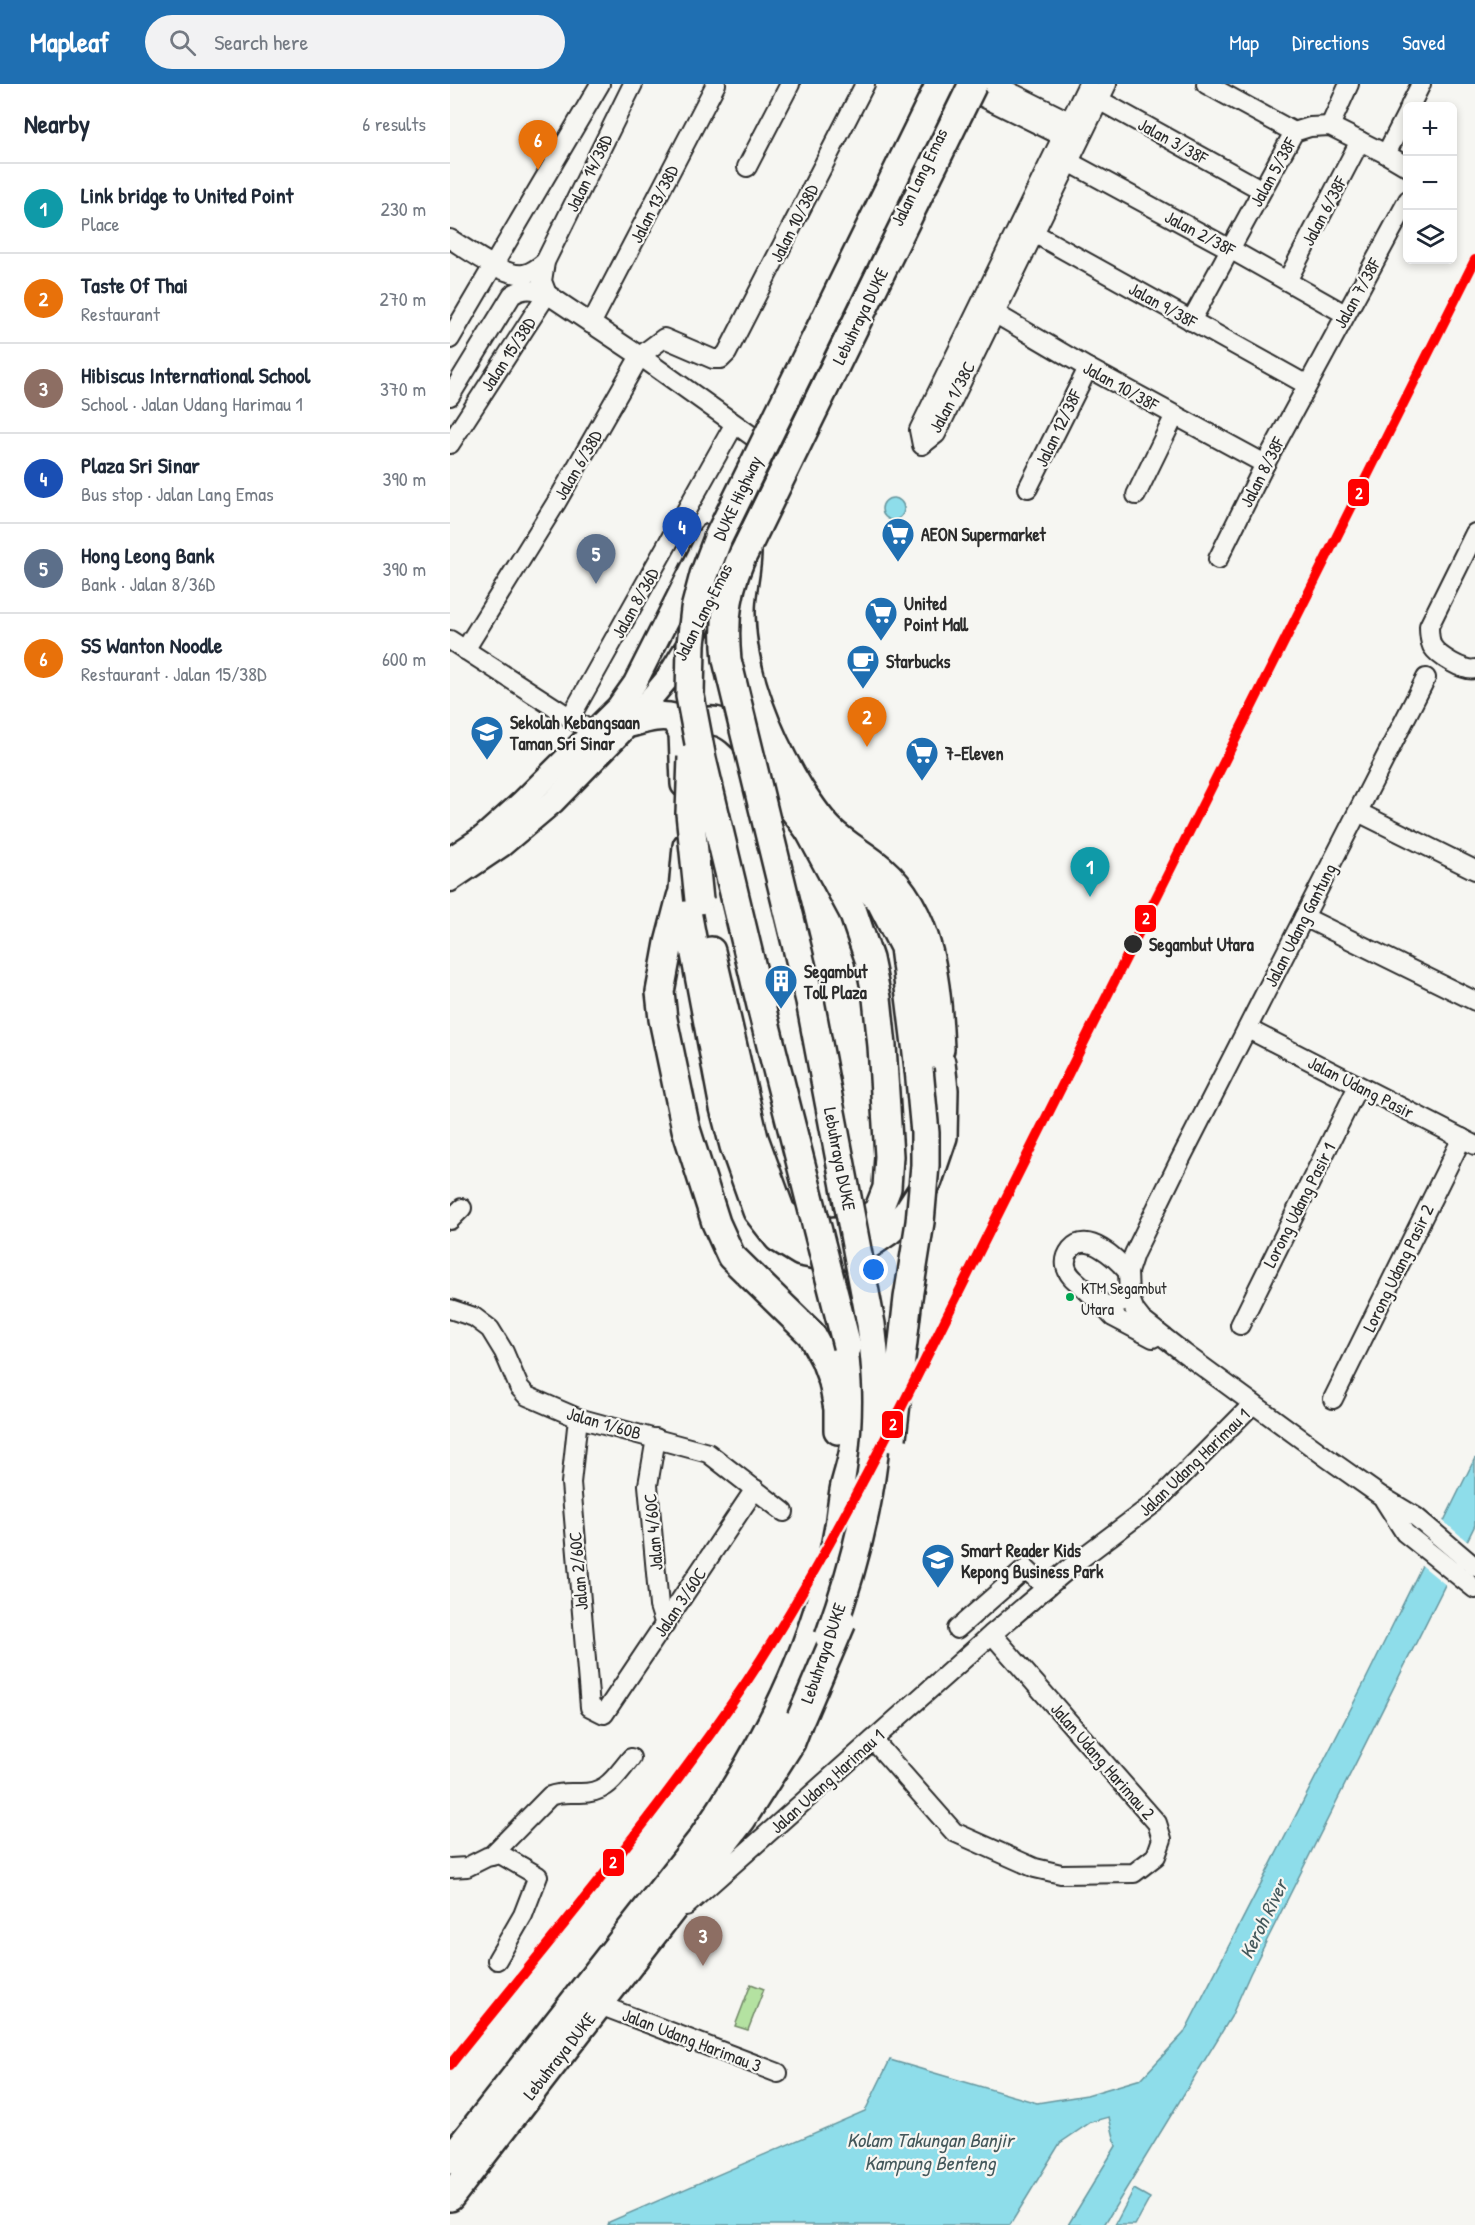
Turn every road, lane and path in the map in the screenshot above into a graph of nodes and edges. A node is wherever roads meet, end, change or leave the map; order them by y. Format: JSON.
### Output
{"nodes":[{"id":1,"x":600,"y":84,"type":"edge"},
{"id":2,"x":633,"y":84,"type":"edge"},
{"id":3,"x":716,"y":84,"type":"edge"},
{"id":4,"x":790,"y":84,"type":"edge"},
{"id":5,"x":865,"y":84,"type":"edge"},
{"id":6,"x":994,"y":84,"type":"edge"},
{"id":7,"x":1206,"y":84,"type":"edge"},
{"id":8,"x":1349,"y":84,"type":"edge"},
{"id":9,"x":1421,"y":84,"type":"edge"},
{"id":10,"x":949,"y":87,"type":"edge"},
{"id":11,"x":1094,"y":90,"type":"edge"},
{"id":12,"x":1412,"y":102,"type":"edge"},
{"id":13,"x":1403,"y":119,"type":"edge"},
{"id":14,"x":1330,"y":126,"type":"junction"},
{"id":15,"x":1065,"y":129,"type":"junction"},
{"id":16,"x":1294,"y":132,"type":"junction"},
{"id":17,"x":1360,"y":141,"type":"junction"},
{"id":18,"x":1386,"y":154,"type":"junction"},
{"id":19,"x":1061,"y":158,"type":"junction"},
{"id":20,"x":1403,"y":165,"type":"edge"},
{"id":21,"x":747,"y":167,"type":"dead end"},
{"id":22,"x":1262,"y":190,"type":"junction"},
{"id":23,"x":1403,"y":207,"type":"edge"},
{"id":24,"x":1026,"y":228,"type":"junction"},
{"id":25,"x":450,"y":239,"type":"edge"},
{"id":26,"x":1230,"y":249,"type":"junction"},
{"id":27,"x":545,"y":262,"type":"junction"},
{"id":28,"x":498,"y":267,"type":"junction"},
{"id":29,"x":1287,"y":281,"type":"junction"},
{"id":30,"x":547,"y":294,"type":"junction"},
{"id":31,"x":512,"y":295,"type":"junction"},
{"id":32,"x":987,"y":308,"type":"junction"},
{"id":33,"x":1345,"y":314,"type":"junction"},
{"id":34,"x":1191,"y":321,"type":"junction"},
{"id":35,"x":591,"y":324,"type":"junction"},
{"id":36,"x":450,"y":339,"type":"edge"},
{"id":37,"x":640,"y":356,"type":"junction"},
{"id":38,"x":721,"y":359,"type":"joint"},
{"id":39,"x":1088,"y":368,"type":"junction"},
{"id":40,"x":1307,"y":385,"type":"junction"},
{"id":41,"x":450,"y":396,"type":"edge"},
{"id":42,"x":1175,"y":415,"type":"junction"},
{"id":43,"x":734,"y":425,"type":"junction"},
{"id":44,"x":759,"y":441,"type":"junction"},
{"id":45,"x":450,"y":444,"type":"edge"},
{"id":46,"x":1265,"y":464,"type":"junction"},
{"id":47,"x":1028,"y":488,"type":"dead end"},
{"id":48,"x":1136,"y":495,"type":"dead end"},
{"id":49,"x":1475,"y":533,"type":"edge"},
{"id":50,"x":747,"y":547,"type":"junction"},
{"id":51,"x":1218,"y":559,"type":"dead end"},
{"id":52,"x":726,"y":566,"type":"junction"},
{"id":53,"x":458,"y":645,"type":"edge"},
{"id":54,"x":1475,"y":669,"type":"edge"},
{"id":55,"x":1426,"y":678,"type":"dead end"},
{"id":56,"x":690,"y":696,"type":"junction"},
{"id":57,"x":570,"y":718,"type":"junction"},
{"id":58,"x":630,"y":723,"type":"junction"},
{"id":59,"x":594,"y":733,"type":"junction"},
{"id":60,"x":752,"y":749,"type":"junction"},
{"id":61,"x":684,"y":752,"type":"junction"},
{"id":62,"x":1358,"y":812,"type":"junction"},
{"id":63,"x":809,"y":830,"type":"junction"},
{"id":64,"x":450,"y":859,"type":"edge"},
{"id":65,"x":1475,"y":870,"type":"edge"},
{"id":66,"x":450,"y":880,"type":"edge"},
{"id":67,"x":691,"y":895,"type":"junction"},
{"id":68,"x":1304,"y":917,"type":"junction"},
{"id":69,"x":1475,"y":1001,"type":"edge"},
{"id":70,"x":1248,"y":1029,"type":"junction"},
{"id":71,"x":1358,"y":1086,"type":"junction"},
{"id":72,"x":1468,"y":1141,"type":"edge"},
{"id":73,"x":1128,"y":1272,"type":"junction"},
{"id":74,"x":1129,"y":1296,"type":"junction"},
{"id":75,"x":1098,"y":1301,"type":"junction"},
{"id":76,"x":450,"y":1309,"type":"edge"},
{"id":77,"x":1239,"y":1324,"type":"dead end"},
{"id":78,"x":1184,"y":1353,"type":"junction"},
{"id":79,"x":1333,"y":1399,"type":"dead end"},
{"id":80,"x":1253,"y":1404,"type":"junction"},
{"id":81,"x":578,"y":1418,"type":"junction"},
{"id":82,"x":656,"y":1438,"type":"junction"},
{"id":83,"x":845,"y":1484,"type":"junction"},
{"id":84,"x":755,"y":1489,"type":"junction"},
{"id":85,"x":1381,"y":1496,"type":"junction"},
{"id":86,"x":784,"y":1512,"type":"dead end"},
{"id":87,"x":1475,"y":1567,"type":"edge"},
{"id":88,"x":1046,"y":1588,"type":"junction"},
{"id":89,"x":1475,"y":1589,"type":"edge"},
{"id":90,"x":665,"y":1625,"type":"junction"},
{"id":91,"x":957,"y":1629,"type":"dead end"},
{"id":92,"x":992,"y":1634,"type":"junction"},
{"id":93,"x":604,"y":1714,"type":"joint"},
{"id":94,"x":801,"y":1718,"type":"junction"},
{"id":95,"x":873,"y":1740,"type":"junction"},
{"id":96,"x":631,"y":1758,"type":"dead end"},
{"id":97,"x":491,"y":1856,"type":"junction"},
{"id":98,"x":450,"y":1868,"type":"edge"},
{"id":99,"x":497,"y":1960,"type":"dead end"},
{"id":100,"x":605,"y":2007,"type":"junction"},
{"id":101,"x":778,"y":2073,"type":"dead end"},
{"id":102,"x":450,"y":2160,"type":"edge"},
{"id":103,"x":450,"y":2197,"type":"edge"},
{"id":104,"x":450,"y":2204,"type":"edge"}],
"edges":[{"from":1,"to":28,"type":"street"},
{"from":2,"to":27,"type":"street","name":"Jalan 14/38D"},
{"from":3,"to":35,"type":"street","name":"Jalan 13/38D"},
{"from":4,"to":21,"type":"street"},
{"from":5,"to":38,"type":"street","name":"Jalan 10/38D"},
{"from":6,"to":15,"type":"street"},
{"from":7,"to":16,"type":"street"},
{"from":8,"to":14,"type":"street"},
{"from":9,"to":12,"type":"street"},
{"from":10,"to":15,"type":"street"},
{"from":10,"to":44,"type":"main road","name":"Jalan Lang Emas"},
{"from":10,"to":50,"type":"highway","name":"Lebuhraya DUKE","bridge":true},
{"from":10,"to":52,"type":"main road","name":"Jalan Lang Emas"},
{"from":10,"to":56,"type":"highway","name":"DUKE Highway","bridge":true},
{"from":11,"to":15,"type":"street","name":"Jalan 1/38C"},
{"from":11,"to":19,"type":"street","name":"Jalan 1/38C"},
{"from":11,"to":22,"type":"street","name":"Jalan 3/38F"},
{"from":13,"to":18,"type":"street"},
{"from":14,"to":16,"type":"street","name":"Jalan 5/38F"},
{"from":14,"to":17,"type":"street"},
{"from":15,"to":19,"type":"street","name":"Jalan 1/38C"},
{"from":16,"to":22,"type":"street","name":"Jalan 5/38F"},
{"from":17,"to":18,"type":"street"},
{"from":17,"to":29,"type":"street","name":"Jalan 6/38F"},
{"from":18,"to":20,"type":"street"},
{"from":19,"to":24,"type":"street","name":"Jalan 1/38C"},
{"from":19,"to":26,"type":"street","name":"Jalan 2/38F"},
{"from":22,"to":26,"type":"street","name":"Jalan 5/38F"},
{"from":23,"to":33,"type":"street","name":"Jalan 7/38F"},
{"from":24,"to":32,"type":"street","name":"Jalan 1/38C"},
{"from":24,"to":34,"type":"street","name":"Jalan 9/38F"},
{"from":25,"to":28,"type":"street"},
{"from":26,"to":29,"type":"street","name":"Jalan 2/38F"},
{"from":26,"to":34,"type":"street","name":"Jalan 5/38F"},
{"from":27,"to":28,"type":"street"},
{"from":27,"to":30,"type":"street","name":"Jalan 14/38D"},
{"from":28,"to":31,"type":"street"},
{"from":28,"to":36,"type":"street"},
{"from":29,"to":33,"type":"street","name":"Jalan 2/38F"},
{"from":30,"to":31,"type":"street"},
{"from":30,"to":35,"type":"street"},
{"from":30,"to":45,"type":"street","name":"Jalan 15/38D"},
{"from":31,"to":41,"type":"street"},
{"from":32,"to":32,"type":"street","name":"Jalan 1/38C"},
{"from":32,"to":39,"type":"street","name":"Jalan 10/38F"},
{"from":33,"to":40,"type":"street","name":"Jalan 7/38F"},
{"from":34,"to":40,"type":"street","name":"Jalan 9/38F"},
{"from":35,"to":37,"type":"street"},
{"from":37,"to":38,"type":"street","name":"Jalan 6/38D"},
{"from":37,"to":43,"type":"street"},
{"from":37,"to":53,"type":"street","name":"Jalan 6/38D"},
{"from":39,"to":42,"type":"street","name":"Jalan 10/38F"},
{"from":39,"to":47,"type":"street","name":"Jalan 12/38F"},
{"from":40,"to":46,"type":"street","name":"Jalan 8/38F"},
{"from":42,"to":46,"type":"street","name":"Jalan 10/38F"},
{"from":42,"to":48,"type":"street"},
{"from":43,"to":44,"type":"street"},
{"from":43,"to":57,"type":"street","name":"Jalan 8/36D"},
{"from":44,"to":59,"type":"main road","name":"Jalan Lang Emas"},
{"from":46,"to":51,"type":"street","name":"Jalan 8/38F"},
{"from":49,"to":54,"type":"street"},
{"from":50,"to":67,"type":"highway"},
{"from":50,"to":94,"type":"highway","name":"Lebuhraya DUKE","bridge":true},
{"from":52,"to":58,"type":"main road","name":"Jalan Lang Emas"},
{"from":52,"to":60,"type":"highway"},
{"from":53,"to":57,"type":"street"},
{"from":55,"to":62,"type":"street","name":"Jalan Udang Gantung"},
{"from":56,"to":67,"type":"highway","bridge":true},
{"from":56,"to":83,"type":"highway","name":"DUKE Highway","bridge":true},
{"from":57,"to":59,"type":"street"},
{"from":58,"to":61,"type":"highway"},
{"from":58,"to":66,"type":"main road","name":"Jalan Lang Emas"},
{"from":59,"to":64,"type":"main road","name":"Jalan Lang Emas"},
{"from":60,"to":61,"type":"highway"},
{"from":60,"to":63,"type":"highway"},
{"from":61,"to":67,"type":"highway"},
{"from":62,"to":65,"type":"street"},
{"from":62,"to":68,"type":"street","name":"Jalan Udang Gantung"},
{"from":63,"to":67,"type":"highway"},
{"from":63,"to":94,"type":"highway","bridge":true},
{"from":67,"to":83,"type":"highway"},
{"from":68,"to":69,"type":"street"},
{"from":68,"to":70,"type":"street","name":"Jalan Udang Gantung"},
{"from":70,"to":71,"type":"street","name":"Jalan Udang Pasir"},
{"from":70,"to":73,"type":"street","name":"Jalan Udang Gantung"},
{"from":71,"to":72,"type":"street","name":"Jalan Udang Pasir"},
{"from":71,"to":77,"type":"street","name":"Lorong Udang Pasir 1"},
{"from":72,"to":79,"type":"street","name":"Lorong Udang Pasir 2"},
{"from":73,"to":74,"type":"street"},
{"from":73,"to":75,"type":"street"},
{"from":74,"to":75,"type":"street"},
{"from":74,"to":78,"type":"street"},
{"from":75,"to":78,"type":"street"},
{"from":76,"to":81,"type":"street","name":"Jalan 1/60B"},
{"from":78,"to":80,"type":"street"},
{"from":80,"to":85,"type":"street"},
{"from":80,"to":88,"type":"street","name":"Jalan Udang Harimau 1"},
{"from":81,"to":82,"type":"street","name":"Jalan 1/60B"},
{"from":81,"to":93,"type":"street","name":"Jalan 2/60C"},
{"from":82,"to":84,"type":"street","name":"Jalan 1/60B"},
{"from":82,"to":90,"type":"street","name":"Jalan 4/60C"},
{"from":83,"to":102,"type":"highway","name":"Lebuhraya DUKE"},
{"from":84,"to":86,"type":"street","name":"Jalan 1/60B"},
{"from":84,"to":90,"type":"street","name":"Jalan 3/60C"},
{"from":85,"to":87,"type":"street"},
{"from":85,"to":89,"type":"street"},
{"from":88,"to":91,"type":"street"},
{"from":88,"to":92,"type":"street","name":"Jalan Udang Harimau 1"},
{"from":90,"to":93,"type":"street","name":"Jalan 3/60C"},
{"from":92,"to":95,"type":"street","name":"Jalan Udang Harimau 1"},
{"from":92,"to":95,"type":"street","name":"Jalan Udang Harimau 2"},
{"from":94,"to":103,"type":"highway","name":"Lebuhraya DUKE"},
{"from":95,"to":100,"type":"street","name":"Jalan Udang Harimau 1"},
{"from":96,"to":97,"type":"street"},
{"from":97,"to":98,"type":"street"},
{"from":97,"to":99,"type":"street"},
{"from":100,"to":101,"type":"street","name":"Jalan Udang Harimau 3"},
{"from":100,"to":104,"type":"street","name":"Jalan Udang Harimau 1"}]}
